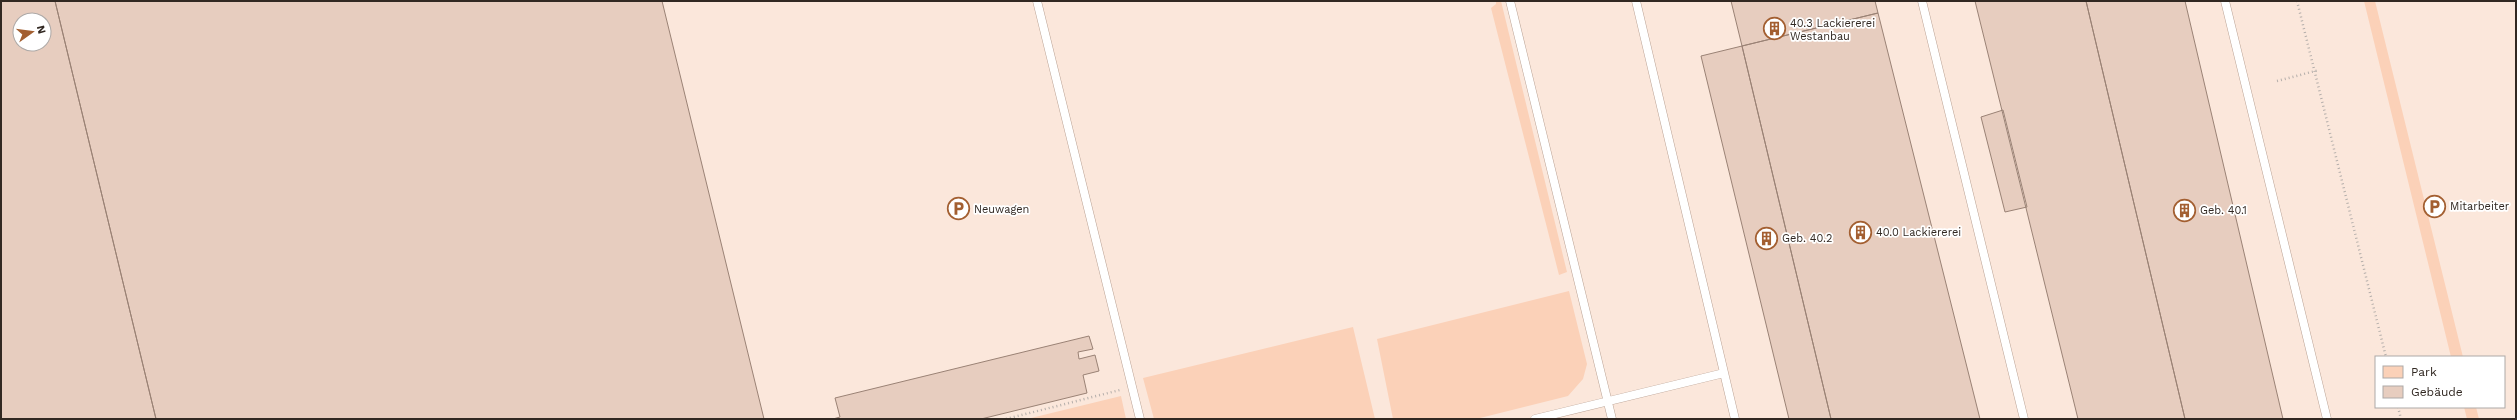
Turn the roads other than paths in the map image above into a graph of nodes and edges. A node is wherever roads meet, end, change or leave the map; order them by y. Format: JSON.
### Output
{"nodes":[{"id":1,"x":1036,"y":1,"type":"edge"},
{"id":2,"x":1510,"y":1,"type":"edge"},
{"id":3,"x":1636,"y":1,"type":"edge"},
{"id":4,"x":1922,"y":1,"type":"edge"},
{"id":5,"x":2225,"y":1,"type":"edge"},
{"id":6,"x":1724,"y":373,"type":"junction"},
{"id":7,"x":1608,"y":401,"type":"junction"},
{"id":8,"x":1140,"y":419,"type":"edge"},
{"id":9,"x":1535,"y":419,"type":"edge"},
{"id":10,"x":1612,"y":419,"type":"edge"},
{"id":11,"x":1735,"y":419,"type":"edge"},
{"id":12,"x":2024,"y":419,"type":"edge"},
{"id":13,"x":2327,"y":419,"type":"edge"}],
"edges":[{"from":1,"to":8,"type":"lane"},
{"from":2,"to":7,"type":"lane"},
{"from":3,"to":6,"type":"lane"},
{"from":4,"to":12,"type":"lane"},
{"from":5,"to":13,"type":"lane"},
{"from":6,"to":7,"type":"lane"},
{"from":6,"to":11,"type":"lane"},
{"from":7,"to":9,"type":"lane"},
{"from":7,"to":10,"type":"lane"}]}
